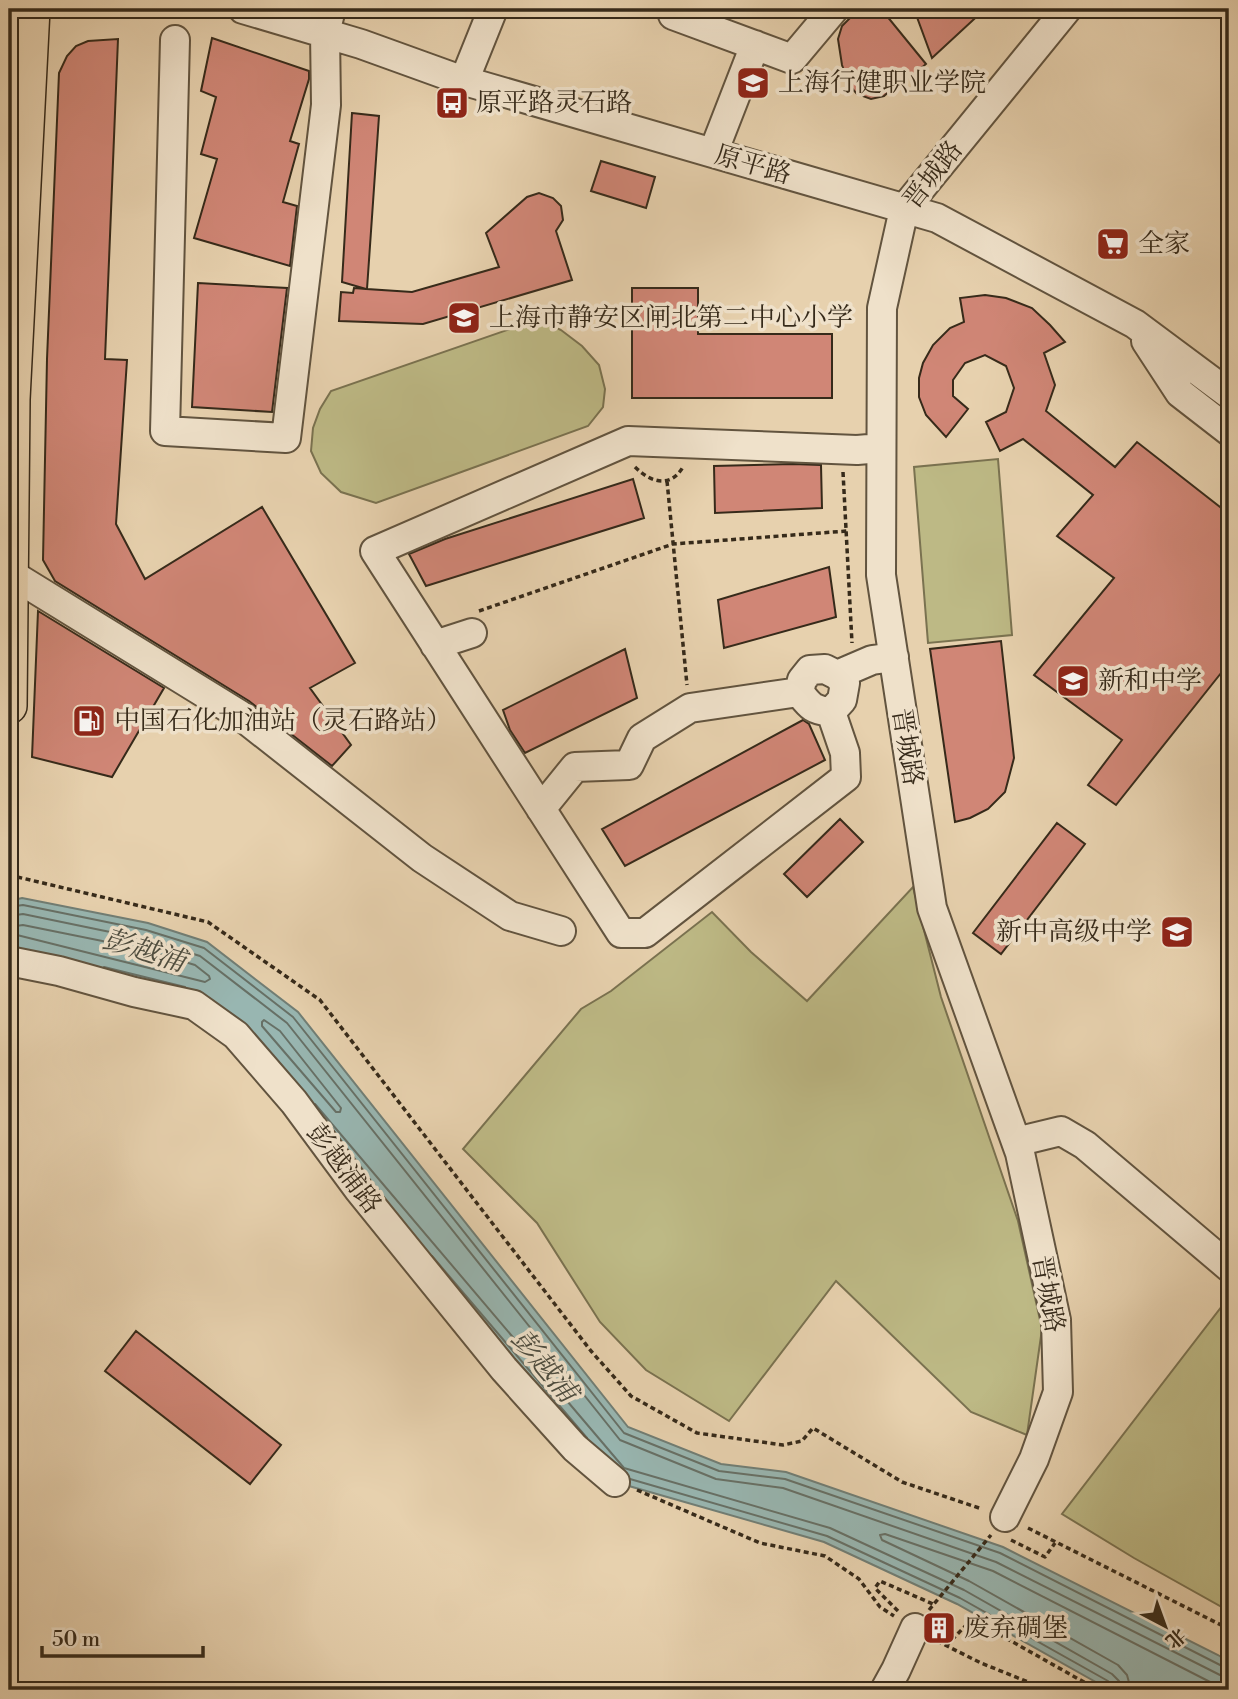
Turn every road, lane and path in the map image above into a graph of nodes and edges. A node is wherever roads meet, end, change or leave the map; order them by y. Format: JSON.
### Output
{"nodes":[{"id":1,"x":32,"y":9,"type":"edge"},
{"id":2,"x":243,"y":9,"type":"edge"},
{"id":3,"x":493,"y":9,"type":"edge"},
{"id":4,"x":676,"y":9,"type":"edge"},
{"id":5,"x":834,"y":9,"type":"edge"},
{"id":6,"x":1068,"y":9,"type":"edge"},
{"id":7,"x":328,"y":21,"type":"edge"},
{"id":8,"x":174,"y":40,"type":"dead end"},
{"id":9,"x":755,"y":45,"type":"junction"},
{"id":10,"x":464,"y":81,"type":"junction"},
{"id":11,"x":713,"y":153,"type":"junction"},
{"id":12,"x":904,"y":209,"type":"junction"},
{"id":13,"x":1135,"y":324,"type":"junction"},
{"id":14,"x":1229,"y":394,"type":"edge"},
{"id":15,"x":1229,"y":431,"type":"edge"},
{"id":16,"x":881,"y":448,"type":"junction"},
{"id":17,"x":842,"y":449,"type":"junction"},
{"id":18,"x":667,"y":481,"type":"dead end"},
{"id":19,"x":846,"y":531,"type":"junction"},
{"id":20,"x":673,"y":544,"type":"junction"},
{"id":21,"x":11,"y":574,"type":"junction"},
{"id":22,"x":475,"y":622,"type":"joint"},
{"id":23,"x":435,"y":645,"type":"junction"},
{"id":24,"x":894,"y":657,"type":"junction"},
{"id":25,"x":845,"y":672,"type":"junction"},
{"id":26,"x":799,"y":692,"type":"junction"},
{"id":27,"x":9,"y":706,"type":"edge"},
{"id":28,"x":690,"y":708,"type":"junction"},
{"id":29,"x":831,"y":712,"type":"junction"},
{"id":30,"x":541,"y":809,"type":"junction"},
{"id":31,"x":9,"y":875,"type":"edge"},
{"id":32,"x":561,"y":931,"type":"dead end"},
{"id":33,"x":9,"y":961,"type":"edge"},
{"id":34,"x":1016,"y":1142,"type":"junction"},
{"id":35,"x":1229,"y":1267,"type":"edge"},
{"id":36,"x":615,"y":1482,"type":"joint"},
{"id":37,"x":1001,"y":1529,"type":"junction"},
{"id":38,"x":1055,"y":1542,"type":"junction"},
{"id":39,"x":915,"y":1628,"type":"junction"},
{"id":40,"x":1229,"y":1629,"type":"edge"},
{"id":41,"x":946,"y":1646,"type":"junction"},
{"id":42,"x":885,"y":1690,"type":"edge"},
{"id":43,"x":1048,"y":1690,"type":"edge"},
{"id":44,"x":1054,"y":1690,"type":"edge"},
{"id":45,"x":1098,"y":1690,"type":"edge"}],
"edges":[{"from":1,"to":21,"type":"main road"},
{"from":2,"to":7,"type":"street","name":"原平路"},
{"from":3,"to":10,"type":"street"},
{"from":4,"to":9,"type":"street"},
{"from":5,"to":9,"type":"street"},
{"from":6,"to":12,"type":"street","name":"晋城路"},
{"from":7,"to":8,"type":"street"},
{"from":7,"to":10,"type":"street","name":"原平路"},
{"from":9,"to":11,"type":"street"},
{"from":10,"to":11,"type":"street","name":"原平路"},
{"from":11,"to":12,"type":"street","name":"原平路"},
{"from":12,"to":13,"type":"street","name":"原平路"},
{"from":12,"to":16,"type":"street","name":"晋城路"},
{"from":13,"to":14,"type":"street","name":"原平路"},
{"from":13,"to":15,"type":"street"},
{"from":16,"to":17,"type":"street"},
{"from":16,"to":24,"type":"street","name":"晋城路"},
{"from":17,"to":19,"type":"path"},
{"from":17,"to":23,"type":"street"},
{"from":18,"to":20,"type":"path"},
{"from":19,"to":20,"type":"path"},
{"from":19,"to":25,"type":"path"},
{"from":20,"to":22,"type":"path"},
{"from":20,"to":28,"type":"path"},
{"from":21,"to":27,"type":"main road"},
{"from":21,"to":32,"type":"street"},
{"from":22,"to":23,"type":"street"},
{"from":23,"to":30,"type":"street"},
{"from":24,"to":25,"type":"street"},
{"from":24,"to":34,"type":"street","name":"晋城路"},
{"from":25,"to":26,"type":"street"},
{"from":25,"to":29,"type":"street"},
{"from":26,"to":28,"type":"street"},
{"from":26,"to":29,"type":"street"},
{"from":28,"to":30,"type":"street"},
{"from":29,"to":30,"type":"street"},
{"from":31,"to":37,"type":"path"},
{"from":33,"to":36,"type":"street","name":"彭越浦路"},
{"from":34,"to":35,"type":"street"},
{"from":34,"to":37,"type":"street","name":"晋城路"},
{"from":36,"to":39,"type":"path"},
{"from":37,"to":38,"type":"path"},
{"from":37,"to":38,"type":"path"},
{"from":37,"to":39,"type":"path"},
{"from":38,"to":40,"type":"path"},
{"from":39,"to":41,"type":"path"},
{"from":39,"to":42,"type":"street"},
{"from":41,"to":43,"type":"path"},
{"from":41,"to":45,"type":"path"},
{"from":43,"to":44,"type":"path"}]}
